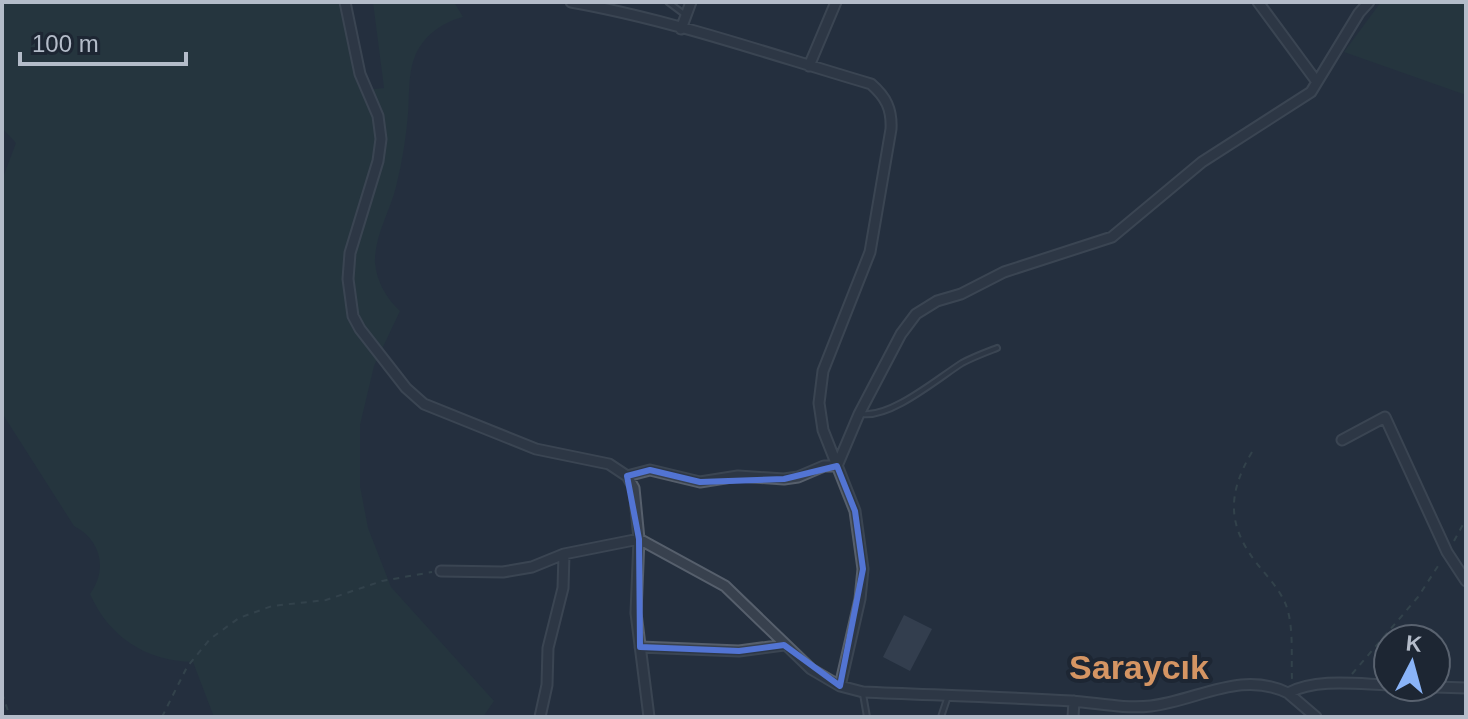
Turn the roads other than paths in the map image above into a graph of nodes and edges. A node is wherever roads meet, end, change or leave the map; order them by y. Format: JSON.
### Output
{"nodes":[{"id":1,"x":345,"y":2,"type":"edge"},
{"id":2,"x":571,"y":2,"type":"edge"},
{"id":3,"x":668,"y":2,"type":"edge"},
{"id":4,"x":691,"y":2,"type":"edge"},
{"id":5,"x":836,"y":2,"type":"edge"},
{"id":6,"x":1258,"y":2,"type":"edge"},
{"id":7,"x":1369,"y":2,"type":"edge"},
{"id":8,"x":685,"y":16,"type":"junction"},
{"id":9,"x":681,"y":29,"type":"junction"},
{"id":10,"x":809,"y":66,"type":"junction"},
{"id":11,"x":1317,"y":82,"type":"junction"},
{"id":12,"x":997,"y":348,"type":"dead end"},
{"id":13,"x":859,"y":414,"type":"junction"},
{"id":14,"x":1342,"y":440,"type":"dead end"},
{"id":15,"x":837,"y":466,"type":"junction"},
{"id":16,"x":627,"y":476,"type":"junction"},
{"id":17,"x":639,"y":539,"type":"junction"},
{"id":18,"x":564,"y":554,"type":"junction"},
{"id":19,"x":441,"y":571,"type":"road end"},
{"id":20,"x":1466,"y":581,"type":"edge"},
{"id":21,"x":784,"y":645,"type":"junction"},
{"id":22,"x":640,"y":647,"type":"junction"},
{"id":23,"x":1372,"y":685,"type":"edge"},
{"id":24,"x":840,"y":686,"type":"junction"},
{"id":25,"x":863,"y":692,"type":"junction"},
{"id":26,"x":1290,"y":692,"type":"junction"},
{"id":27,"x":948,"y":696,"type":"junction"},
{"id":28,"x":1074,"y":701,"type":"junction"},
{"id":29,"x":540,"y":717,"type":"edge"},
{"id":30,"x":649,"y":717,"type":"edge"},
{"id":31,"x":867,"y":717,"type":"edge"},
{"id":32,"x":941,"y":717,"type":"edge"},
{"id":33,"x":1073,"y":717,"type":"edge"},
{"id":34,"x":1316,"y":717,"type":"edge"}],
"edges":[{"from":1,"to":16,"type":"street"},
{"from":2,"to":9,"type":"street"},
{"from":3,"to":8,"type":"lane"},
{"from":4,"to":8,"type":"street"},
{"from":5,"to":10,"type":"street"},
{"from":6,"to":11,"type":"street"},
{"from":7,"to":11,"type":"street"},
{"from":8,"to":9,"type":"street"},
{"from":9,"to":10,"type":"street"},
{"from":10,"to":15,"type":"street"},
{"from":11,"to":13,"type":"street"},
{"from":12,"to":13,"type":"lane"},
{"from":13,"to":15,"type":"street"},
{"from":14,"to":20,"type":"street"},
{"from":15,"to":16,"type":"street"},
{"from":15,"to":24,"type":"street"},
{"from":16,"to":17,"type":"street"},
{"from":17,"to":18,"type":"street"},
{"from":17,"to":21,"type":"street"},
{"from":17,"to":22,"type":"street"},
{"from":18,"to":19,"type":"street"},
{"from":18,"to":29,"type":"street"},
{"from":21,"to":22,"type":"street"},
{"from":21,"to":24,"type":"street"},
{"from":22,"to":30,"type":"street"},
{"from":23,"to":26,"type":"street"},
{"from":24,"to":25,"type":"street"},
{"from":25,"to":27,"type":"street"},
{"from":25,"to":31,"type":"lane"},
{"from":26,"to":28,"type":"street"},
{"from":26,"to":34,"type":"street"},
{"from":27,"to":28,"type":"street"},
{"from":27,"to":32,"type":"lane"},
{"from":28,"to":33,"type":"street"}]}
